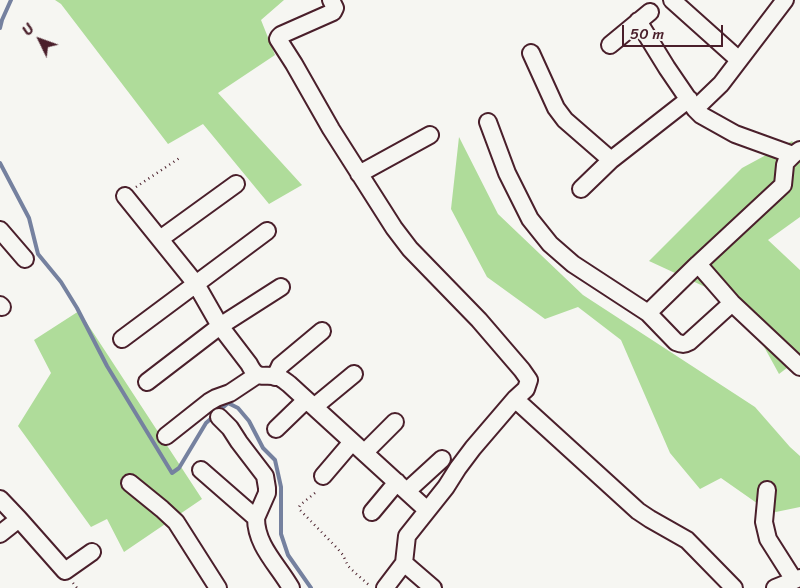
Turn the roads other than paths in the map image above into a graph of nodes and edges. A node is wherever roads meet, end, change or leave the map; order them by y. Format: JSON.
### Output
{"nodes":[{"id":1,"x":332,"y":0,"type":"edge"},
{"id":2,"x":672,"y":0,"type":"edge"},
{"id":3,"x":785,"y":0,"type":"edge"},
{"id":4,"x":610,"y":45,"type":"dead end"},
{"id":5,"x":531,"y":53,"type":"dead end"},
{"id":6,"x":739,"y":60,"type":"junction"},
{"id":7,"x":692,"y":104,"type":"junction"},
{"id":8,"x":488,"y":122,"type":"dead end"},
{"id":9,"x":430,"y":135,"type":"dead end"},
{"id":10,"x":797,"y":153,"type":"edge"},
{"id":11,"x":610,"y":160,"type":"junction"},
{"id":12,"x":359,"y":174,"type":"junction"},
{"id":13,"x":236,"y":184,"type":"dead end"},
{"id":14,"x":581,"y":189,"type":"dead end"},
{"id":15,"x":125,"y":196,"type":"road end"},
{"id":16,"x":0,"y":230,"type":"edge"},
{"id":17,"x":267,"y":232,"type":"dead end"},
{"id":18,"x":160,"y":239,"type":"junction"},
{"id":19,"x":24,"y":259,"type":"dead end"},
{"id":20,"x":698,"y":264,"type":"junction"},
{"id":21,"x":196,"y":284,"type":"junction"},
{"id":22,"x":281,"y":287,"type":"dead end"},
{"id":23,"x":732,"y":303,"type":"junction"},
{"id":24,"x":648,"y":313,"type":"junction"},
{"id":25,"x":220,"y":326,"type":"junction"},
{"id":26,"x":322,"y":331,"type":"dead end"},
{"id":27,"x":122,"y":339,"type":"dead end"},
{"id":28,"x":800,"y":367,"type":"edge"},
{"id":29,"x":354,"y":374,"type":"dead end"},
{"id":30,"x":258,"y":375,"type":"junction"},
{"id":31,"x":275,"y":377,"type":"junction"},
{"id":32,"x":147,"y":382,"type":"dead end"},
{"id":33,"x":515,"y":400,"type":"junction"},
{"id":34,"x":310,"y":403,"type":"junction"},
{"id":35,"x":219,"y":417,"type":"dead end"},
{"id":36,"x":395,"y":422,"type":"dead end"},
{"id":37,"x":276,"y":429,"type":"dead end"},
{"id":38,"x":166,"y":436,"type":"dead end"},
{"id":39,"x":358,"y":447,"type":"junction"},
{"id":40,"x":442,"y":459,"type":"dead end"},
{"id":41,"x":201,"y":470,"type":"dead end"},
{"id":42,"x":323,"y":476,"type":"dead end"},
{"id":43,"x":130,"y":483,"type":"dead end"},
{"id":44,"x":402,"y":487,"type":"junction"},
{"id":45,"x":767,"y":490,"type":"dead end"},
{"id":46,"x":0,"y":499,"type":"edge"},
{"id":47,"x":427,"y":510,"type":"junction"},
{"id":48,"x":372,"y":512,"type":"dead end"},
{"id":49,"x":256,"y":518,"type":"junction"},
{"id":50,"x":19,"y":519,"type":"junction"},
{"id":51,"x":0,"y":534,"type":"edge"},
{"id":52,"x":92,"y":552,"type":"dead end"},
{"id":53,"x":404,"y":563,"type":"junction"},
{"id":54,"x":797,"y":579,"type":"edge"},
{"id":55,"x":218,"y":588,"type":"edge"},
{"id":56,"x":291,"y":588,"type":"edge"},
{"id":57,"x":385,"y":588,"type":"edge"},
{"id":58,"x":433,"y":588,"type":"edge"},
{"id":59,"x":734,"y":588,"type":"edge"},
{"id":60,"x":775,"y":588,"type":"edge"}],
"edges":[{"from":1,"to":12,"type":"street"},
{"from":2,"to":6,"type":"street"},
{"from":3,"to":6,"type":"street"},
{"from":4,"to":7,"type":"street"},
{"from":5,"to":11,"type":"street"},
{"from":6,"to":7,"type":"street"},
{"from":7,"to":10,"type":"street"},
{"from":7,"to":11,"type":"street"},
{"from":8,"to":24,"type":"street"},
{"from":9,"to":12,"type":"street"},
{"from":10,"to":20,"type":"street"},
{"from":11,"to":14,"type":"street"},
{"from":12,"to":33,"type":"street"},
{"from":13,"to":18,"type":"street"},
{"from":15,"to":18,"type":"street"},
{"from":16,"to":19,"type":"street"},
{"from":17,"to":21,"type":"street"},
{"from":18,"to":21,"type":"street"},
{"from":20,"to":23,"type":"street"},
{"from":20,"to":24,"type":"street"},
{"from":21,"to":25,"type":"street"},
{"from":21,"to":27,"type":"street"},
{"from":22,"to":25,"type":"street"},
{"from":23,"to":24,"type":"street"},
{"from":23,"to":28,"type":"street"},
{"from":25,"to":30,"type":"street"},
{"from":25,"to":32,"type":"street"},
{"from":26,"to":31,"type":"street"},
{"from":29,"to":34,"type":"street"},
{"from":30,"to":31,"type":"street"},
{"from":30,"to":38,"type":"street"},
{"from":31,"to":34,"type":"street"},
{"from":33,"to":47,"type":"street"},
{"from":33,"to":59,"type":"street"},
{"from":34,"to":37,"type":"street"},
{"from":34,"to":39,"type":"street"},
{"from":35,"to":49,"type":"street"},
{"from":36,"to":39,"type":"street"},
{"from":39,"to":42,"type":"street"},
{"from":39,"to":44,"type":"street"},
{"from":40,"to":44,"type":"street"},
{"from":41,"to":49,"type":"street"},
{"from":43,"to":55,"type":"street"},
{"from":44,"to":47,"type":"street"},
{"from":44,"to":48,"type":"street"},
{"from":45,"to":54,"type":"street"},
{"from":46,"to":50,"type":"street"},
{"from":47,"to":53,"type":"street"},
{"from":49,"to":56,"type":"street"},
{"from":50,"to":51,"type":"street"},
{"from":50,"to":52,"type":"street"},
{"from":53,"to":57,"type":"street"},
{"from":53,"to":58,"type":"street"},
{"from":54,"to":60,"type":"street"}]}
